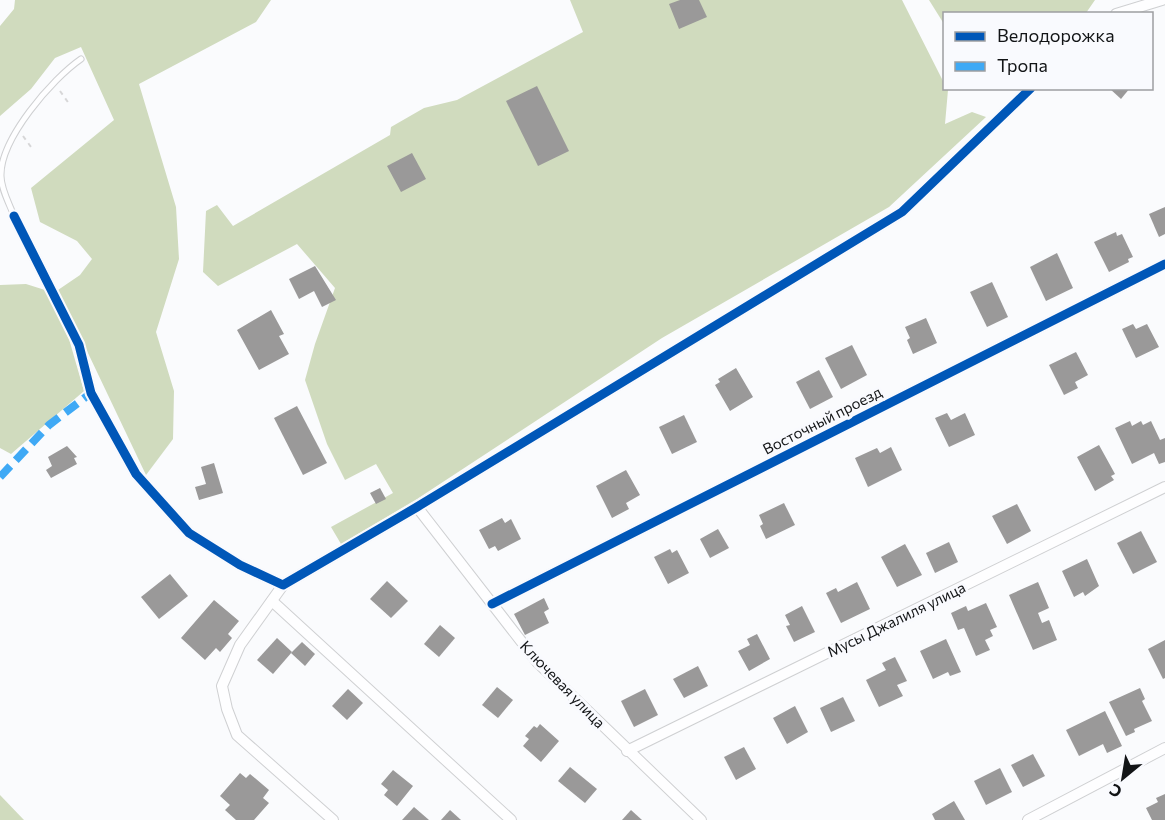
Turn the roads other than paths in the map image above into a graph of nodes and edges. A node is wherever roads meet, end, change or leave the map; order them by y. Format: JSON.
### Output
{"nodes":[{"id":1,"x":1162,"y":0,"type":"edge"},
{"id":2,"x":1123,"y":12,"type":"edge"},
{"id":3,"x":81,"y":59,"type":"dead end"},
{"id":4,"x":1029,"y":90,"type":"edge"},
{"id":5,"x":14,"y":216,"type":"joint"},
{"id":6,"x":1165,"y":264,"type":"edge"},
{"id":7,"x":1165,"y":487,"type":"edge"},
{"id":8,"x":417,"y":507,"type":"junction"},
{"id":9,"x":283,"y":585,"type":"junction"},
{"id":10,"x":272,"y":601,"type":"junction"},
{"id":11,"x":492,"y":604,"type":"junction"},
{"id":12,"x":1165,"y":748,"type":"edge"},
{"id":13,"x":627,"y":751,"type":"junction"},
{"id":14,"x":333,"y":820,"type":"edge"},
{"id":15,"x":511,"y":820,"type":"edge"},
{"id":16,"x":701,"y":820,"type":"edge"},
{"id":17,"x":1028,"y":820,"type":"edge"}],
"edges":[{"from":1,"to":2,"type":"street"},
{"from":3,"to":5,"type":"lane"},
{"from":4,"to":8,"type":"street"},
{"from":5,"to":9,"type":"street"},
{"from":6,"to":11,"type":"street","name":"Восточный проезд"},
{"from":7,"to":13,"type":"street","name":"Мусы Джалиля улица"},
{"from":8,"to":9,"type":"street"},
{"from":8,"to":11,"type":"street","name":"Ключевая улица"},
{"from":9,"to":10,"type":"street"},
{"from":10,"to":14,"type":"street"},
{"from":10,"to":15,"type":"street"},
{"from":11,"to":13,"type":"street","name":"Ключевая улица"},
{"from":12,"to":17,"type":"street"},
{"from":13,"to":16,"type":"street","name":"Ключевая улица"}]}
